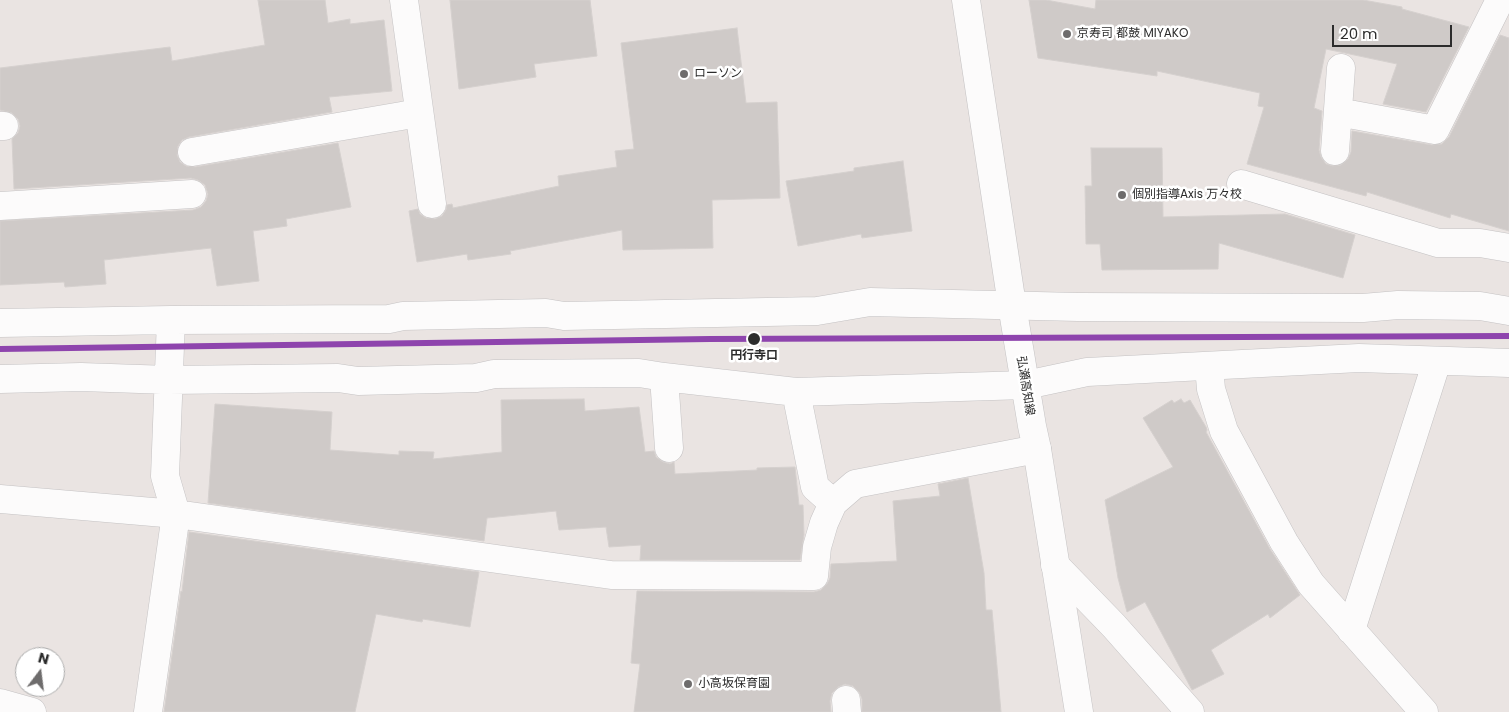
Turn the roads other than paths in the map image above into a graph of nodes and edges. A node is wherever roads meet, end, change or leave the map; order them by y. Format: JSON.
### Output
{"nodes":[{"id":1,"x":404,"y":0,"type":"edge"},
{"id":2,"x":966,"y":0,"type":"edge"},
{"id":3,"x":1500,"y":0,"type":"edge"},
{"id":4,"x":1341,"y":68,"type":"dead end"},
{"id":5,"x":1338,"y":112,"type":"junction"},
{"id":6,"x":419,"y":113,"type":"junction"},
{"id":7,"x":1335,"y":151,"type":"dead end"},
{"id":8,"x":192,"y":152,"type":"dead end"},
{"id":9,"x":1241,"y":184,"type":"dead end"},
{"id":10,"x":192,"y":194,"type":"dead end"},
{"id":11,"x":432,"y":204,"type":"dead end"},
{"id":12,"x":0,"y":206,"type":"edge"},
{"id":13,"x":1509,"y":248,"type":"edge"},
{"id":14,"x":1012,"y":305,"type":"junction"},
{"id":15,"x":1509,"y":311,"type":"edge"},
{"id":16,"x":172,"y":320,"type":"junction"},
{"id":17,"x":0,"y":323,"type":"edge"},
{"id":18,"x":1437,"y":361,"type":"junction"},
{"id":19,"x":1509,"y":364,"type":"edge"},
{"id":20,"x":1209,"y":366,"type":"junction"},
{"id":21,"x":664,"y":377,"type":"junction"},
{"id":22,"x":0,"y":379,"type":"edge"},
{"id":23,"x":169,"y":380,"type":"junction"},
{"id":24,"x":1026,"y":385,"type":"junction"},
{"id":25,"x":796,"y":392,"type":"junction"},
{"id":26,"x":668,"y":448,"type":"dead end"},
{"id":27,"x":1037,"y":449,"type":"junction"},
{"id":28,"x":0,"y":499,"type":"edge"},
{"id":29,"x":833,"y":503,"type":"junction"},
{"id":30,"x":176,"y":514,"type":"junction"},
{"id":31,"x":1055,"y":565,"type":"junction"},
{"id":32,"x":1351,"y":630,"type":"junction"},
{"id":33,"x":0,"y":703,"type":"edge"},
{"id":34,"x":32,"y":712,"type":"edge"},
{"id":35,"x":148,"y":712,"type":"edge"},
{"id":36,"x":1079,"y":712,"type":"edge"},
{"id":37,"x":1190,"y":712,"type":"edge"},
{"id":38,"x":1424,"y":712,"type":"edge"}],
"edges":[{"from":1,"to":6,"type":"street"},
{"from":2,"to":14,"type":"street","name":"弘瀬高知線"},
{"from":3,"to":5,"type":"street"},
{"from":4,"to":5,"type":"street"},
{"from":5,"to":7,"type":"street"},
{"from":6,"to":8,"type":"street"},
{"from":6,"to":11,"type":"street"},
{"from":9,"to":13,"type":"street"},
{"from":10,"to":12,"type":"street"},
{"from":14,"to":15,"type":"street"},
{"from":14,"to":16,"type":"street"},
{"from":14,"to":24,"type":"street","name":"弘瀬高知線"},
{"from":16,"to":17,"type":"street"},
{"from":16,"to":23,"type":"street"},
{"from":18,"to":19,"type":"street"},
{"from":18,"to":20,"type":"street"},
{"from":18,"to":32,"type":"street"},
{"from":20,"to":24,"type":"street"},
{"from":20,"to":32,"type":"street"},
{"from":21,"to":23,"type":"street"},
{"from":21,"to":25,"type":"street"},
{"from":21,"to":26,"type":"street"},
{"from":22,"to":23,"type":"street"},
{"from":23,"to":30,"type":"street"},
{"from":24,"to":25,"type":"street"},
{"from":24,"to":27,"type":"street","name":"弘瀬高知線"},
{"from":25,"to":29,"type":"street"},
{"from":27,"to":29,"type":"street"},
{"from":27,"to":31,"type":"street","name":"弘瀬高知線"},
{"from":28,"to":30,"type":"street"},
{"from":29,"to":30,"type":"street"},
{"from":30,"to":35,"type":"street"},
{"from":31,"to":36,"type":"street","name":"弘瀬高知線"},
{"from":31,"to":37,"type":"street"},
{"from":32,"to":38,"type":"street"},
{"from":33,"to":34,"type":"street"}]}
